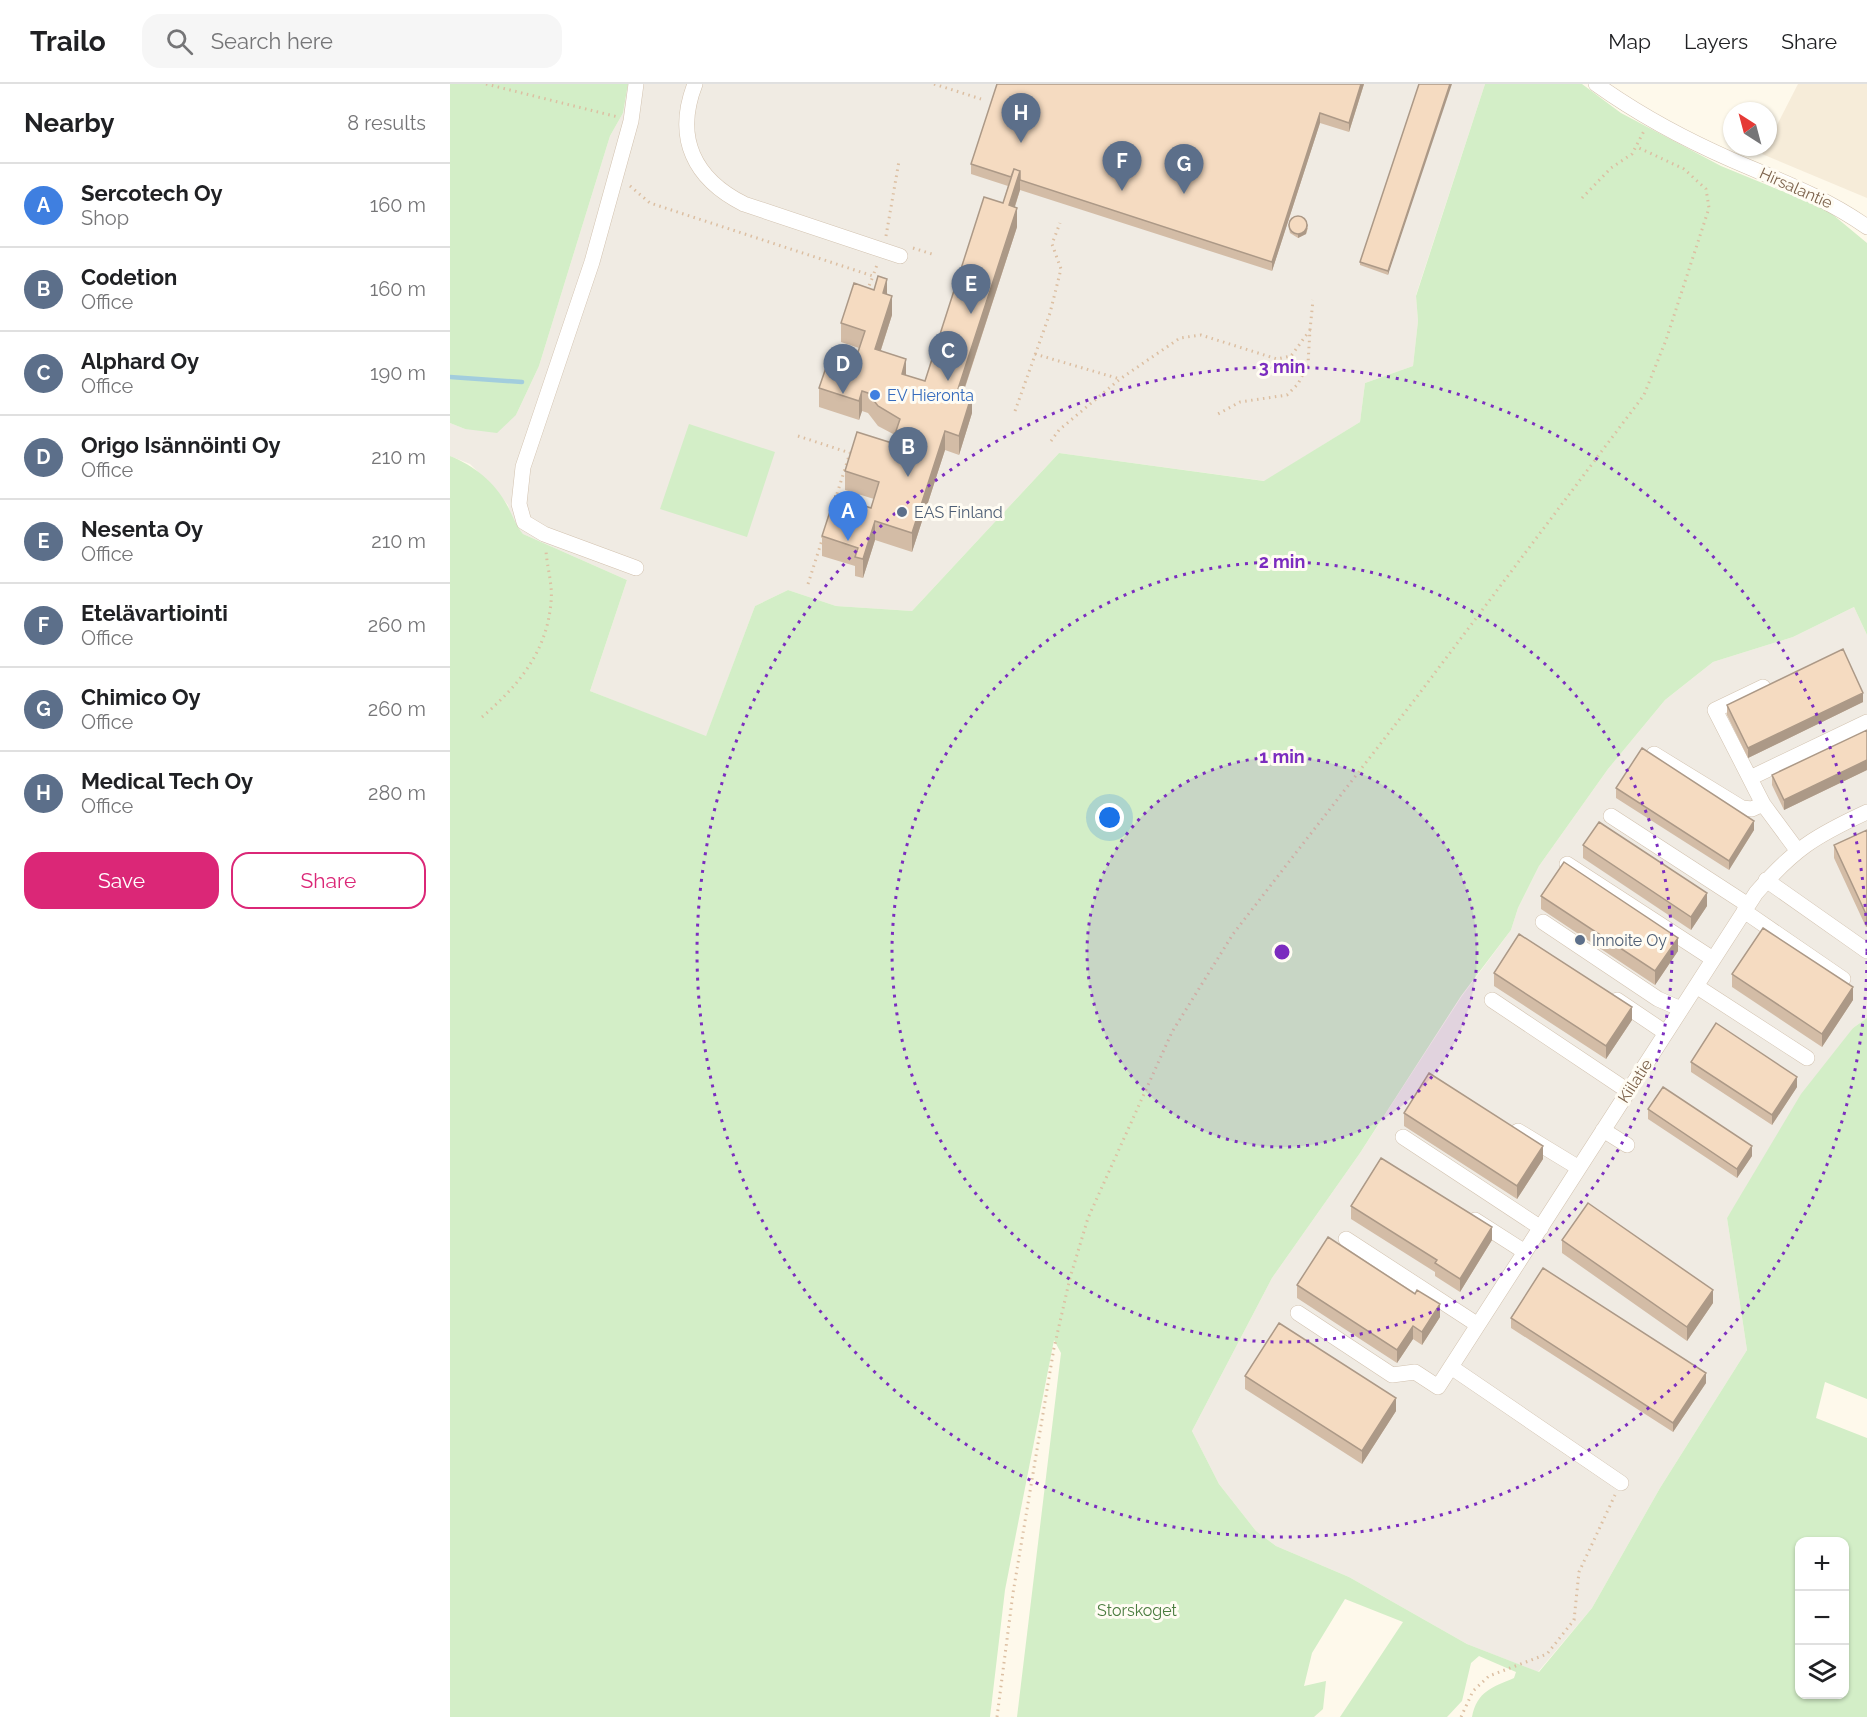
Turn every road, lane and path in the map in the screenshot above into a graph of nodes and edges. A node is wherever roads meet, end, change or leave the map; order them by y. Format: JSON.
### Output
{"nodes":[{"id":1,"x":486,"y":84,"type":"edge"},
{"id":2,"x":627,"y":84,"type":"edge"},
{"id":3,"x":636,"y":84,"type":"edge"},
{"id":4,"x":695,"y":84,"type":"edge"},
{"id":5,"x":934,"y":84,"type":"edge"},
{"id":6,"x":1596,"y":84,"type":"edge"},
{"id":7,"x":981,"y":99,"type":"dead end"},
{"id":8,"x":633,"y":104,"type":"junction"},
{"id":9,"x":1648,"y":118,"type":"junction"},
{"id":10,"x":631,"y":121,"type":"junction"},
{"id":11,"x":1637,"y":147,"type":"junction"},
{"id":12,"x":1582,"y":198,"type":"dead end"},
{"id":13,"x":1059,"y":223,"type":"dead end"},
{"id":14,"x":1867,"y":227,"type":"edge"},
{"id":15,"x":875,"y":235,"type":"dead end"},
{"id":16,"x":899,"y":248,"type":"junction"},
{"id":17,"x":935,"y":255,"type":"dead end"},
{"id":18,"x":873,"y":276,"type":"dead end"},
{"id":19,"x":866,"y":293,"type":"edge"},
{"id":20,"x":1313,"y":300,"type":"dead end"},
{"id":21,"x":1310,"y":330,"type":"junction"},
{"id":22,"x":1035,"y":354,"type":"junction"},
{"id":23,"x":1120,"y":379,"type":"junction"},
{"id":24,"x":1015,"y":411,"type":"dead end"},
{"id":25,"x":1216,"y":415,"type":"dead end"},
{"id":26,"x":798,"y":436,"type":"dead end"},
{"id":27,"x":1051,"y":441,"type":"dead end"},
{"id":28,"x":833,"y":508,"type":"edge"},
{"id":29,"x":826,"y":530,"type":"edge"},
{"id":30,"x":544,"y":534,"type":"junction"},
{"id":31,"x":636,"y":568,"type":"dead end"},
{"id":32,"x":808,"y":584,"type":"dead end"},
{"id":33,"x":1779,"y":680,"type":"edge"},
{"id":34,"x":482,"y":717,"type":"dead end"},
{"id":35,"x":1867,"y":722,"type":"edge"},
{"id":36,"x":1654,"y":754,"type":"edge"},
{"id":37,"x":1750,"y":778,"type":"junction"},
{"id":38,"x":1763,"y":804,"type":"junction"},
{"id":39,"x":1867,"y":812,"type":"edge"},
{"id":40,"x":1611,"y":816,"type":"dead end"},
{"id":41,"x":1797,"y":850,"type":"junction"},
{"id":42,"x":1567,"y":864,"type":"edge"},
{"id":43,"x":1766,"y":880,"type":"junction"},
{"id":44,"x":1746,"y":908,"type":"junction"},
{"id":45,"x":1543,"y":922,"type":"dead end"},
{"id":46,"x":1867,"y":951,"type":"edge"},
{"id":47,"x":1713,"y":959,"type":"junction"},
{"id":48,"x":1843,"y":979,"type":"edge"},
{"id":49,"x":1696,"y":986,"type":"junction"},
{"id":50,"x":1605,"y":993,"type":"edge"},
{"id":51,"x":1492,"y":1000,"type":"dead end"},
{"id":52,"x":1681,"y":1009,"type":"junction"},
{"id":53,"x":1666,"y":1033,"type":"junction"},
{"id":54,"x":1807,"y":1058,"type":"dead end"},
{"id":55,"x":1628,"y":1091,"type":"junction"},
{"id":56,"x":1507,"y":1124,"type":"edge"},
{"id":57,"x":1603,"y":1130,"type":"junction"},
{"id":58,"x":1403,"y":1137,"type":"dead end"},
{"id":59,"x":1627,"y":1145,"type":"dead end"},
{"id":60,"x":1579,"y":1168,"type":"junction"},
{"id":61,"x":1464,"y":1213,"type":"edge"},
{"id":62,"x":1541,"y":1228,"type":"junction"},
{"id":63,"x":1346,"y":1239,"type":"dead end"},
{"id":64,"x":1525,"y":1252,"type":"junction"},
{"id":65,"x":1298,"y":1313,"type":"dead end"},
{"id":66,"x":1478,"y":1325,"type":"junction"},
{"id":67,"x":1452,"y":1366,"type":"junction"},
{"id":68,"x":1621,"y":1483,"type":"joint"},
{"id":69,"x":997,"y":1717,"type":"edge"},
{"id":70,"x":1461,"y":1717,"type":"edge"}],
"edges":[{"from":1,"to":10,"type":"path"},
{"from":2,"to":8,"type":"street"},
{"from":3,"to":8,"type":"street"},
{"from":4,"to":16,"type":"street"},
{"from":5,"to":7,"type":"path"},
{"from":6,"to":9,"type":"street","name":"Hirsalantie"},
{"from":8,"to":10,"type":"street"},
{"from":9,"to":11,"type":"path"},
{"from":9,"to":14,"type":"street","name":"Hirsalantie"},
{"from":10,"to":30,"type":"street"},
{"from":11,"to":12,"type":"path"},
{"from":11,"to":69,"type":"path"},
{"from":13,"to":22,"type":"path"},
{"from":15,"to":16,"type":"path"},
{"from":16,"to":17,"type":"path"},
{"from":18,"to":19,"type":"path"},
{"from":20,"to":21,"type":"path"},
{"from":21,"to":23,"type":"path"},
{"from":21,"to":25,"type":"path"},
{"from":22,"to":23,"type":"path"},
{"from":22,"to":24,"type":"path"},
{"from":23,"to":27,"type":"path"},
{"from":26,"to":28,"type":"path"},
{"from":29,"to":32,"type":"path"},
{"from":30,"to":31,"type":"street"},
{"from":30,"to":34,"type":"path"},
{"from":33,"to":37,"type":"street"},
{"from":35,"to":37,"type":"street"},
{"from":36,"to":38,"type":"street"},
{"from":37,"to":38,"type":"street"},
{"from":38,"to":41,"type":"street"},
{"from":39,"to":41,"type":"street","name":"Kiilatie"},
{"from":40,"to":44,"type":"street"},
{"from":41,"to":43,"type":"street","name":"Kiilatie"},
{"from":42,"to":47,"type":"street"},
{"from":43,"to":44,"type":"street","name":"Kiilatie"},
{"from":43,"to":46,"type":"street"},
{"from":44,"to":47,"type":"street","name":"Kiilatie"},
{"from":44,"to":48,"type":"street"},
{"from":45,"to":52,"type":"street"},
{"from":47,"to":49,"type":"street","name":"Kiilatie"},
{"from":49,"to":52,"type":"street","name":"Kiilatie"},
{"from":49,"to":54,"type":"street"},
{"from":50,"to":53,"type":"street"},
{"from":51,"to":55,"type":"street"},
{"from":52,"to":53,"type":"street","name":"Kiilatie"},
{"from":53,"to":55,"type":"street","name":"Kiilatie"},
{"from":55,"to":57,"type":"street","name":"Kiilatie"},
{"from":56,"to":60,"type":"street"},
{"from":57,"to":59,"type":"street"},
{"from":57,"to":60,"type":"street","name":"Kiilatie"},
{"from":58,"to":62,"type":"street"},
{"from":60,"to":62,"type":"street","name":"Kiilatie"},
{"from":61,"to":64,"type":"street"},
{"from":62,"to":64,"type":"street","name":"Kiilatie"},
{"from":63,"to":66,"type":"street"},
{"from":64,"to":66,"type":"street","name":"Kiilatie"},
{"from":65,"to":67,"type":"street","name":"Kiilatie"},
{"from":66,"to":67,"type":"street","name":"Kiilatie"},
{"from":67,"to":68,"type":"street"},
{"from":68,"to":70,"type":"path"}]}
